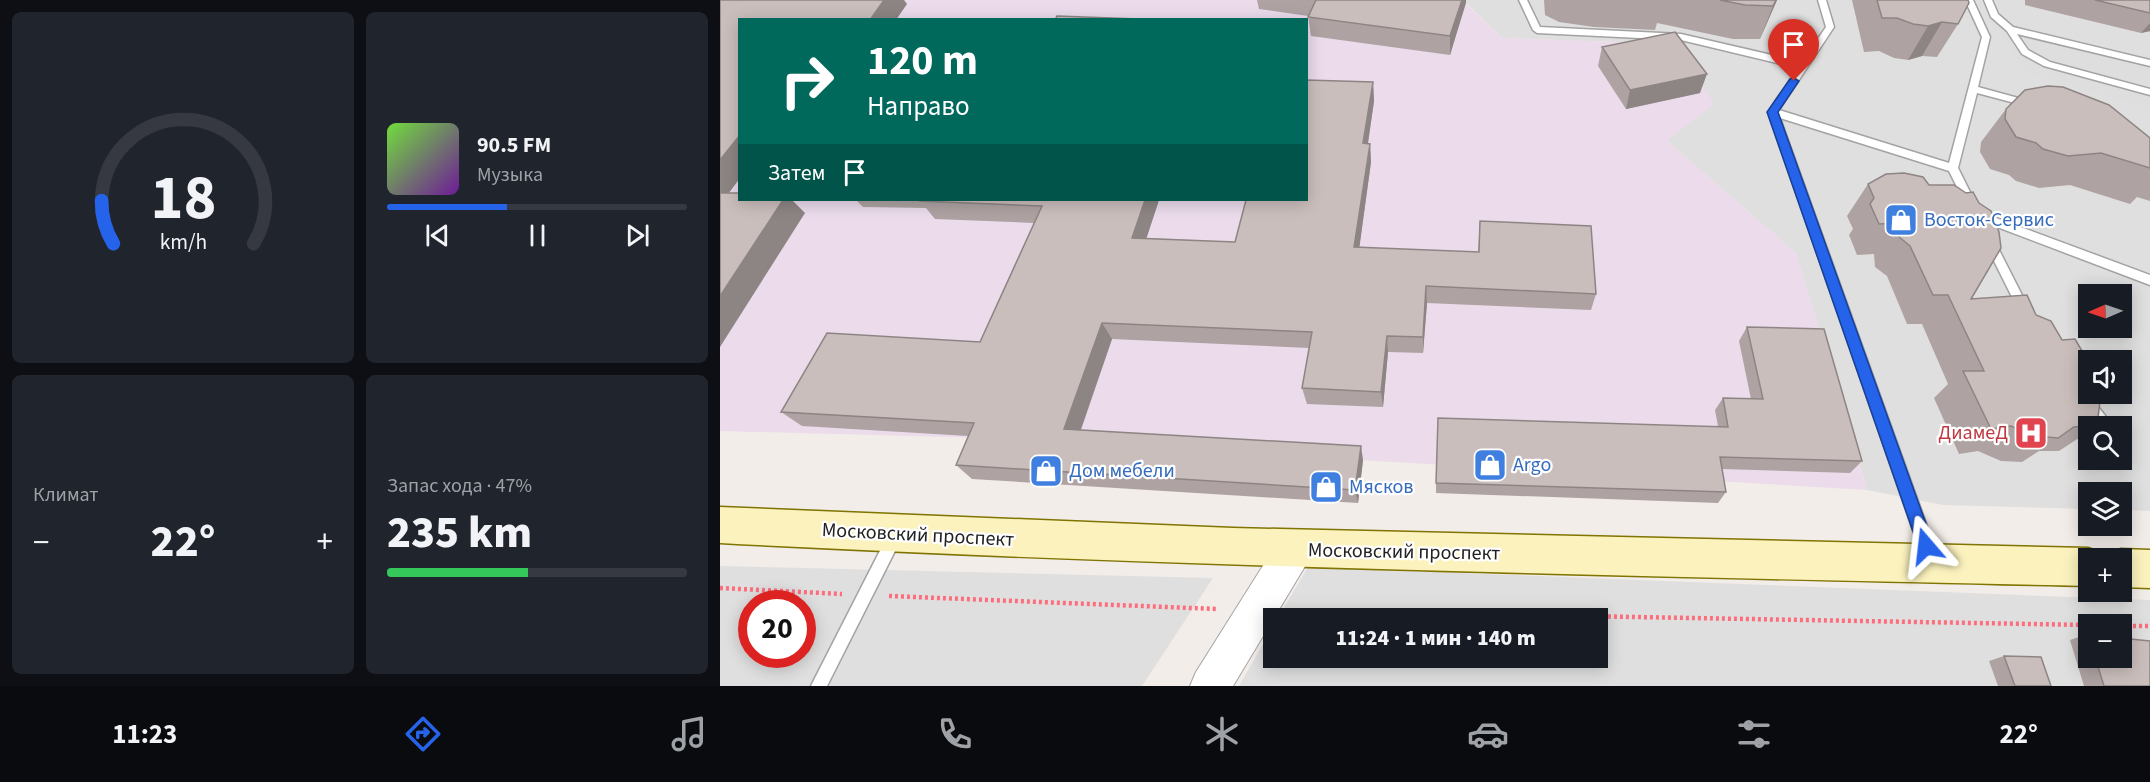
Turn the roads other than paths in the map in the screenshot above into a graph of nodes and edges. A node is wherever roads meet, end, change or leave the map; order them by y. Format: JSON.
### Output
{"nodes":[{"id":1,"x":1523,"y":0,"type":"edge"},
{"id":2,"x":1822,"y":0,"type":"edge"},
{"id":3,"x":1970,"y":0,"type":"edge"},
{"id":4,"x":1988,"y":0,"type":"edge"},
{"id":5,"x":2010,"y":29,"type":"junction"},
{"id":6,"x":2150,"y":63,"type":"edge"},
{"id":7,"x":1804,"y":66,"type":"junction"},
{"id":8,"x":1972,"y":89,"type":"junction"},
{"id":9,"x":2150,"y":93,"type":"edge"},
{"id":10,"x":2039,"y":106,"type":"edge"},
{"id":11,"x":1773,"y":112,"type":"junction"},
{"id":12,"x":1953,"y":168,"type":"junction"},
{"id":13,"x":1976,"y":215,"type":"junction"},
{"id":14,"x":2150,"y":280,"type":"edge"},
{"id":15,"x":2027,"y":317,"type":"edge"},
{"id":16,"x":2089,"y":404,"type":"edge"},
{"id":17,"x":2099,"y":416,"type":"edge"},
{"id":18,"x":720,"y":525,"type":"edge"},
{"id":19,"x":896,"y":535,"type":"junction"},
{"id":20,"x":1294,"y":549,"type":"junction"},
{"id":21,"x":1931,"y":563,"type":"junction"},
{"id":22,"x":2078,"y":567,"type":"edge"},
{"id":23,"x":2132,"y":568,"type":"edge"},
{"id":24,"x":2150,"y":569,"type":"edge"},
{"id":25,"x":819,"y":686,"type":"edge"},
{"id":26,"x":1210,"y":686,"type":"edge"}],
"edges":[{"from":1,"to":7,"type":"lane"},
{"from":2,"to":7,"type":"lane"},
{"from":3,"to":8,"type":"lane"},
{"from":4,"to":5,"type":"lane"},
{"from":5,"to":6,"type":"lane"},
{"from":5,"to":9,"type":"lane"},
{"from":7,"to":11,"type":"lane"},
{"from":8,"to":10,"type":"lane"},
{"from":8,"to":12,"type":"lane"},
{"from":11,"to":12,"type":"lane"},
{"from":11,"to":21,"type":"lane"},
{"from":12,"to":13,"type":"lane"},
{"from":13,"to":14,"type":"lane"},
{"from":13,"to":15,"type":"lane"},
{"from":16,"to":17,"type":"lane"},
{"from":18,"to":19,"type":"main road","name":"Московский проспект"},
{"from":19,"to":20,"type":"main road","name":"Московский проспект"},
{"from":19,"to":25,"type":"lane"},
{"from":20,"to":21,"type":"main road","name":"Московский проспект"},
{"from":20,"to":26,"type":"street"},
{"from":21,"to":22,"type":"main road","name":"Московский проспект"},
{"from":23,"to":24,"type":"main road"}]}
